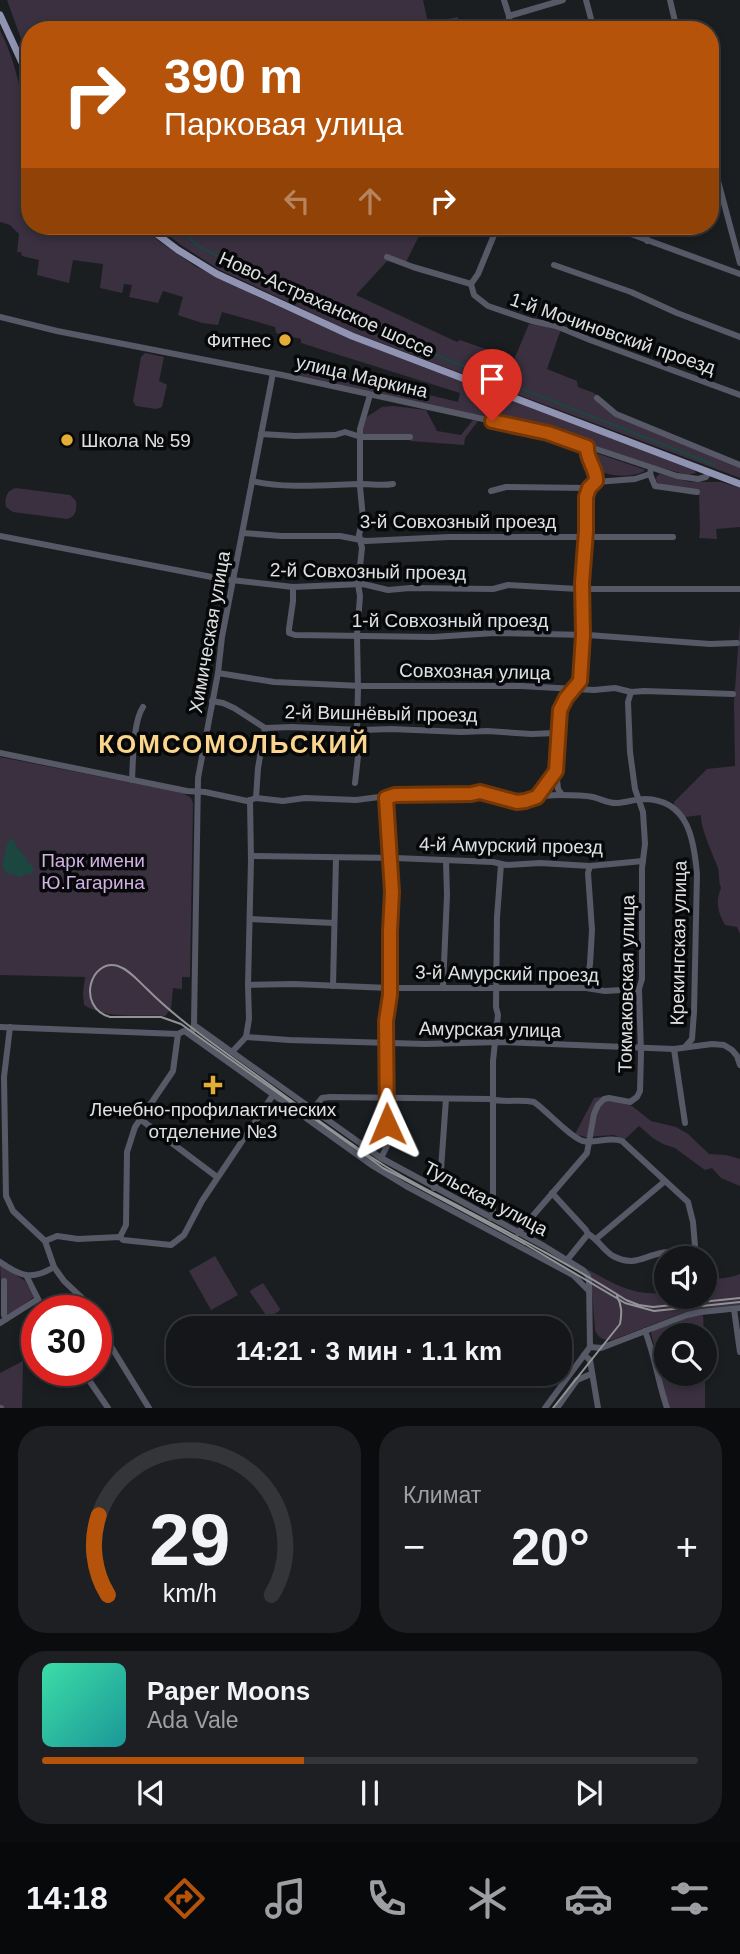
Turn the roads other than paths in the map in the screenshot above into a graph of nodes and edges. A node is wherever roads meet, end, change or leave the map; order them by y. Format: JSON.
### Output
{"nodes":[{"id":1,"x":504,"y":0,"type":"edge"},
{"id":2,"x":563,"y":0,"type":"edge"},
{"id":3,"x":586,"y":0,"type":"edge"},
{"id":4,"x":670,"y":0,"type":"edge"},
{"id":5,"x":0,"y":15,"type":"edge"},
{"id":6,"x":509,"y":16,"type":"junction"},
{"id":7,"x":509,"y":21,"type":"edge"},
{"id":8,"x":592,"y":21,"type":"edge"},
{"id":9,"x":675,"y":21,"type":"edge"},
{"id":10,"x":21,"y":60,"type":"edge"},
{"id":11,"x":719,"y":185,"type":"edge"},
{"id":12,"x":158,"y":235,"type":"edge"},
{"id":13,"x":494,"y":235,"type":"edge"},
{"id":14,"x":632,"y":235,"type":"edge"},
{"id":15,"x":646,"y":235,"type":"edge"},
{"id":16,"x":647,"y":241,"type":"junction"},
{"id":17,"x":387,"y":257,"type":"dead end"},
{"id":18,"x":740,"y":263,"type":"edge"},
{"id":19,"x":554,"y":265,"type":"dead end"},
{"id":20,"x":740,"y":274,"type":"edge"},
{"id":21,"x":471,"y":284,"type":"junction"},
{"id":22,"x":0,"y":317,"type":"edge"},
{"id":23,"x":740,"y":337,"type":"edge"},
{"id":24,"x":273,"y":373,"type":"junction"},
{"id":25,"x":370,"y":395,"type":"junction"},
{"id":26,"x":740,"y":395,"type":"edge"},
{"id":27,"x":597,"y":398,"type":"dead end"},
{"id":28,"x":261,"y":434,"type":"junction"},
{"id":29,"x":410,"y":437,"type":"dead end"},
{"id":30,"x":361,"y":438,"type":"junction"},
{"id":31,"x":587,"y":447,"type":"junction"},
{"id":32,"x":740,"y":465,"type":"edge"},
{"id":33,"x":650,"y":471,"type":"junction"},
{"id":34,"x":709,"y":472,"type":"junction"},
{"id":35,"x":252,"y":481,"type":"junction"},
{"id":36,"x":596,"y":481,"type":"junction"},
{"id":37,"x":360,"y":484,"type":"junction"},
{"id":38,"x":393,"y":484,"type":"dead end"},
{"id":39,"x":740,"y":484,"type":"edge"},
{"id":40,"x":589,"y":488,"type":"junction"},
{"id":41,"x":491,"y":491,"type":"dead end"},
{"id":42,"x":698,"y":492,"type":"dead end"},
{"id":43,"x":243,"y":533,"type":"junction"},
{"id":44,"x":0,"y":536,"type":"edge"},
{"id":45,"x":586,"y":536,"type":"junction"},
{"id":46,"x":673,"y":537,"type":"dead end"},
{"id":47,"x":359,"y":539,"type":"junction"},
{"id":48,"x":233,"y":580,"type":"junction"},
{"id":49,"x":358,"y":584,"type":"junction"},
{"id":50,"x":293,"y":587,"type":"junction"},
{"id":51,"x":582,"y":588,"type":"junction"},
{"id":52,"x":740,"y":589,"type":"edge"},
{"id":53,"x":357,"y":635,"type":"junction"},
{"id":54,"x":583,"y":635,"type":"junction"},
{"id":55,"x":737,"y":643,"type":"dead end"},
{"id":56,"x":218,"y":673,"type":"junction"},
{"id":57,"x":357,"y":685,"type":"junction"},
{"id":58,"x":575,"y":689,"type":"junction"},
{"id":59,"x":631,"y":692,"type":"junction"},
{"id":60,"x":733,"y":694,"type":"dead end"},
{"id":61,"x":212,"y":701,"type":"junction"},
{"id":62,"x":143,"y":707,"type":"dead end"},
{"id":63,"x":265,"y":729,"type":"junction"},
{"id":64,"x":359,"y":730,"type":"junction"},
{"id":65,"x":557,"y":733,"type":"junction"},
{"id":66,"x":0,"y":753,"type":"edge"},
{"id":67,"x":556,"y":771,"type":"junction"},
{"id":68,"x":132,"y":780,"type":"junction"},
{"id":69,"x":355,"y":783,"type":"dead end"},
{"id":70,"x":197,"y":792,"type":"junction"},
{"id":71,"x":562,"y":795,"type":"junction"},
{"id":72,"x":537,"y":797,"type":"junction"},
{"id":73,"x":386,"y":798,"type":"junction"},
{"id":74,"x":253,"y":799,"type":"junction"},
{"id":75,"x":639,"y":799,"type":"junction"},
{"id":76,"x":251,"y":856,"type":"junction"},
{"id":77,"x":336,"y":858,"type":"junction"},
{"id":78,"x":389,"y":859,"type":"junction"},
{"id":79,"x":446,"y":861,"type":"junction"},
{"id":80,"x":643,"y":861,"type":"junction"},
{"id":81,"x":501,"y":864,"type":"junction"},
{"id":82,"x":590,"y":866,"type":"junction"},
{"id":83,"x":250,"y":919,"type":"junction"},
{"id":84,"x":334,"y":923,"type":"junction"},
{"id":85,"x":248,"y":985,"type":"junction"},
{"id":86,"x":333,"y":986,"type":"junction"},
{"id":87,"x":443,"y":987,"type":"junction"},
{"id":88,"x":389,"y":988,"type":"junction"},
{"id":89,"x":496,"y":988,"type":"junction"},
{"id":90,"x":586,"y":988,"type":"junction"},
{"id":91,"x":639,"y":989,"type":"junction"},
{"id":92,"x":194,"y":1025,"type":"junction"},
{"id":93,"x":0,"y":1027,"type":"edge"},
{"id":94,"x":10,"y":1027,"type":"junction"},
{"id":95,"x":178,"y":1034,"type":"junction"},
{"id":96,"x":191,"y":1035,"type":"junction"},
{"id":97,"x":246,"y":1037,"type":"junction"},
{"id":98,"x":386,"y":1042,"type":"junction"},
{"id":99,"x":495,"y":1043,"type":"junction"},
{"id":100,"x":685,"y":1047,"type":"junction"},
{"id":101,"x":641,"y":1048,"type":"junction"},
{"id":102,"x":674,"y":1049,"type":"junction"},
{"id":103,"x":232,"y":1052,"type":"junction"},
{"id":104,"x":740,"y":1065,"type":"edge"},
{"id":105,"x":273,"y":1095,"type":"junction"},
{"id":106,"x":386,"y":1098,"type":"junction"},
{"id":107,"x":446,"y":1099,"type":"junction"},
{"id":108,"x":494,"y":1100,"type":"junction"},
{"id":109,"x":313,"y":1109,"type":"junction"},
{"id":110,"x":140,"y":1119,"type":"junction"},
{"id":111,"x":685,"y":1123,"type":"dead end"},
{"id":112,"x":590,"y":1142,"type":"junction"},
{"id":113,"x":382,"y":1158,"type":"junction"},
{"id":114,"x":217,"y":1177,"type":"junction"},
{"id":115,"x":665,"y":1181,"type":"junction"},
{"id":116,"x":433,"y":1188,"type":"junction"},
{"id":117,"x":552,"y":1193,"type":"junction"},
{"id":118,"x":491,"y":1218,"type":"junction"},
{"id":119,"x":518,"y":1233,"type":"junction"},
{"id":120,"x":588,"y":1234,"type":"junction"},
{"id":121,"x":120,"y":1237,"type":"junction"},
{"id":122,"x":596,"y":1238,"type":"junction"},
{"id":123,"x":45,"y":1241,"type":"junction"},
{"id":124,"x":694,"y":1246,"type":"edge"},
{"id":125,"x":654,"y":1256,"type":"edge"},
{"id":126,"x":567,"y":1259,"type":"junction"},
{"id":127,"x":0,"y":1262,"type":"edge"},
{"id":128,"x":54,"y":1267,"type":"junction"},
{"id":129,"x":27,"y":1277,"type":"junction"},
{"id":130,"x":4,"y":1281,"type":"dead end"},
{"id":131,"x":589,"y":1291,"type":"junction"},
{"id":132,"x":36,"y":1295,"type":"edge"},
{"id":133,"x":79,"y":1295,"type":"edge"},
{"id":134,"x":737,"y":1308,"type":"edge"},
{"id":135,"x":21,"y":1310,"type":"edge"},
{"id":136,"x":3,"y":1321,"type":"edge"},
{"id":137,"x":645,"y":1331,"type":"junction"},
{"id":138,"x":590,"y":1347,"type":"junction"},
{"id":139,"x":112,"y":1348,"type":"edge"},
{"id":140,"x":740,"y":1352,"type":"edge"},
{"id":141,"x":584,"y":1355,"type":"junction"},
{"id":142,"x":591,"y":1374,"type":"junction"},
{"id":143,"x":93,"y":1386,"type":"edge"},
{"id":144,"x":108,"y":1408,"type":"edge"},
{"id":145,"x":149,"y":1408,"type":"edge"},
{"id":146,"x":545,"y":1408,"type":"edge"},
{"id":147,"x":557,"y":1408,"type":"edge"},
{"id":148,"x":598,"y":1408,"type":"edge"},
{"id":149,"x":667,"y":1408,"type":"edge"}],
"edges":[{"from":1,"to":6,"type":"street"},
{"from":2,"to":6,"type":"street"},
{"from":3,"to":8,"type":"street"},
{"from":4,"to":9,"type":"street"},
{"from":5,"to":10,"type":"main road"},
{"from":6,"to":7,"type":"street"},
{"from":11,"to":18,"type":"street"},
{"from":12,"to":34,"type":"main road","name":"Ново-Астраханское шоссе"},
{"from":13,"to":21,"type":"street"},
{"from":14,"to":16,"type":"street"},
{"from":15,"to":16,"type":"street"},
{"from":16,"to":20,"type":"street"},
{"from":17,"to":21,"type":"street"},
{"from":19,"to":23,"type":"street"},
{"from":21,"to":26,"type":"street","name":"1-й Мочиновский проезд"},
{"from":22,"to":24,"type":"street","name":"улица Маркина"},
{"from":24,"to":25,"type":"street","name":"улица Маркина"},
{"from":24,"to":28,"type":"street","name":"Химическая улица"},
{"from":25,"to":30,"type":"street"},
{"from":25,"to":31,"type":"street","name":"улица Маркина"},
{"from":27,"to":32,"type":"street"},
{"from":28,"to":30,"type":"street"},
{"from":28,"to":35,"type":"street","name":"Химическая улица"},
{"from":29,"to":30,"type":"street"},
{"from":30,"to":37,"type":"street"},
{"from":31,"to":33,"type":"street","name":"улица Маркина"},
{"from":31,"to":36,"type":"street"},
{"from":33,"to":34,"type":"street","name":"улица Маркина"},
{"from":33,"to":36,"type":"street"},
{"from":33,"to":42,"type":"street"},
{"from":34,"to":39,"type":"main road","name":"Ново-Астраханское шоссе"},
{"from":35,"to":37,"type":"street"},
{"from":35,"to":43,"type":"street","name":"Химическая улица"},
{"from":36,"to":40,"type":"street"},
{"from":37,"to":38,"type":"street"},
{"from":37,"to":47,"type":"street"},
{"from":40,"to":41,"type":"street"},
{"from":40,"to":45,"type":"street"},
{"from":43,"to":47,"type":"street","name":"3-й Совхозный проезд"},
{"from":43,"to":48,"type":"street","name":"Химическая улица"},
{"from":44,"to":48,"type":"street","name":"2-й Совхозный проезд"},
{"from":45,"to":46,"type":"street","name":"3-й Совхозный проезд"},
{"from":45,"to":47,"type":"street","name":"3-й Совхозный проезд"},
{"from":45,"to":51,"type":"street"},
{"from":47,"to":49,"type":"street"},
{"from":48,"to":50,"type":"street","name":"2-й Совхозный проезд"},
{"from":48,"to":56,"type":"street","name":"Химическая улица"},
{"from":49,"to":50,"type":"street","name":"2-й Совхозный проезд"},
{"from":49,"to":51,"type":"street","name":"2-й Совхозный проезд"},
{"from":49,"to":53,"type":"street"},
{"from":50,"to":53,"type":"street","name":"1-й Совхозный проезд"},
{"from":51,"to":52,"type":"street","name":"2-й Совхозный проезд"},
{"from":51,"to":54,"type":"street"},
{"from":53,"to":54,"type":"street","name":"1-й Совхозный проезд"},
{"from":53,"to":57,"type":"street"},
{"from":54,"to":55,"type":"street","name":"1-й Совхозный проезд"},
{"from":54,"to":58,"type":"street"},
{"from":56,"to":57,"type":"street","name":"Совхозная улица"},
{"from":56,"to":61,"type":"street","name":"Химическая улица"},
{"from":57,"to":58,"type":"street","name":"Совхозная улица"},
{"from":57,"to":64,"type":"street"},
{"from":58,"to":59,"type":"street","name":"Совхозная улица"},
{"from":58,"to":65,"type":"street"},
{"from":59,"to":60,"type":"street","name":"Совхозная улица"},
{"from":59,"to":75,"type":"street","name":"Токмаковская улица"},
{"from":61,"to":63,"type":"street","name":"2-й Вишнёвый проезд"},
{"from":61,"to":70,"type":"street","name":"Химическая улица"},
{"from":62,"to":68,"type":"street"},
{"from":63,"to":64,"type":"street","name":"2-й Вишнёвый проезд"},
{"from":63,"to":74,"type":"street"},
{"from":64,"to":65,"type":"street","name":"2-й Вишнёвый проезд"},
{"from":64,"to":69,"type":"street"},
{"from":65,"to":67,"type":"street"},
{"from":66,"to":68,"type":"street"},
{"from":67,"to":71,"type":"street"},
{"from":67,"to":72,"type":"street"},
{"from":68,"to":70,"type":"street"},
{"from":70,"to":74,"type":"street"},
{"from":70,"to":92,"type":"street","name":"Химическая улица"},
{"from":71,"to":72,"type":"street"},
{"from":71,"to":75,"type":"street"},
{"from":72,"to":73,"type":"street"},
{"from":73,"to":74,"type":"street"},
{"from":73,"to":78,"type":"street"},
{"from":74,"to":76,"type":"street"},
{"from":75,"to":80,"type":"street","name":"Токмаковская улица"},
{"from":75,"to":100,"type":"street","name":"Крекингская улица"},
{"from":76,"to":77,"type":"street","name":"4-й Амурский проезд"},
{"from":76,"to":83,"type":"street"},
{"from":77,"to":78,"type":"street","name":"4-й Амурский проезд"},
{"from":77,"to":84,"type":"street"},
{"from":78,"to":79,"type":"street","name":"4-й Амурский проезд"},
{"from":78,"to":88,"type":"street"},
{"from":79,"to":81,"type":"street","name":"4-й Амурский проезд"},
{"from":79,"to":87,"type":"street"},
{"from":80,"to":82,"type":"street","name":"4-й Амурский проезд"},
{"from":80,"to":91,"type":"street","name":"Токмаковская улица"},
{"from":81,"to":82,"type":"street","name":"4-й Амурский проезд"},
{"from":81,"to":89,"type":"street"},
{"from":82,"to":90,"type":"street"},
{"from":83,"to":84,"type":"street"},
{"from":83,"to":85,"type":"street"},
{"from":84,"to":86,"type":"street"},
{"from":85,"to":86,"type":"street","name":"3-й Амурский проезд"},
{"from":85,"to":97,"type":"street"},
{"from":86,"to":88,"type":"street","name":"3-й Амурский проезд"},
{"from":87,"to":88,"type":"street","name":"3-й Амурский проезд"},
{"from":87,"to":89,"type":"street","name":"3-й Амурский проезд"},
{"from":88,"to":98,"type":"street"},
{"from":89,"to":90,"type":"street","name":"3-й Амурский проезд"},
{"from":89,"to":99,"type":"street"},
{"from":90,"to":91,"type":"street","name":"3-й Амурский проезд"},
{"from":91,"to":101,"type":"street","name":"Токмаковская улица"},
{"from":92,"to":96,"type":"street"},
{"from":92,"to":103,"type":"street","name":"Тульская улица"},
{"from":93,"to":94,"type":"street"},
{"from":94,"to":95,"type":"street"},
{"from":94,"to":123,"type":"street"},
{"from":95,"to":96,"type":"street"},
{"from":95,"to":110,"type":"street"},
{"from":96,"to":105,"type":"street","name":"Тульская улица"},
{"from":97,"to":98,"type":"street","name":"Амурская улица"},
{"from":97,"to":103,"type":"street"},
{"from":98,"to":99,"type":"street","name":"Амурская улица"},
{"from":98,"to":106,"type":"street"},
{"from":99,"to":101,"type":"street","name":"Амурская улица"},
{"from":99,"to":108,"type":"street"},
{"from":100,"to":102,"type":"street","name":"Амурская улица"},
{"from":100,"to":104,"type":"street","name":"Амурская улица"},
{"from":101,"to":102,"type":"street","name":"Амурская улица"},
{"from":101,"to":112,"type":"street","name":"Токмаковская улица"},
{"from":102,"to":111,"type":"street","name":"Крекингская улица"},
{"from":103,"to":109,"type":"street","name":"Тульская улица"},
{"from":105,"to":114,"type":"street"},
{"from":105,"to":131,"type":"street","name":"Тульская улица"},
{"from":106,"to":107,"type":"street"},
{"from":106,"to":109,"type":"street"},
{"from":106,"to":113,"type":"street"},
{"from":107,"to":108,"type":"street"},
{"from":107,"to":116,"type":"street"},
{"from":108,"to":112,"type":"street"},
{"from":108,"to":118,"type":"street"},
{"from":109,"to":113,"type":"street","name":"Тульская улица"},
{"from":110,"to":114,"type":"street"},
{"from":110,"to":121,"type":"street"},
{"from":112,"to":115,"type":"street"},
{"from":112,"to":117,"type":"street","name":"Токмаковская улица"},
{"from":113,"to":116,"type":"street","name":"Тульская улица"},
{"from":114,"to":121,"type":"street"},
{"from":115,"to":122,"type":"street"},
{"from":115,"to":124,"type":"street"},
{"from":116,"to":118,"type":"street","name":"Тульская улица"},
{"from":117,"to":119,"type":"street","name":"Токмаковская улица"},
{"from":117,"to":120,"type":"street"},
{"from":118,"to":119,"type":"street","name":"Тульская улица"},
{"from":119,"to":126,"type":"street","name":"Тульская улица"},
{"from":120,"to":122,"type":"street"},
{"from":120,"to":126,"type":"street"},
{"from":121,"to":123,"type":"street"},
{"from":122,"to":125,"type":"street"},
{"from":123,"to":128,"type":"street"},
{"from":126,"to":131,"type":"street","name":"Тульская улица"},
{"from":127,"to":129,"type":"street"},
{"from":128,"to":129,"type":"street"},
{"from":128,"to":133,"type":"street"},
{"from":129,"to":132,"type":"street"},
{"from":130,"to":136,"type":"street"},
{"from":131,"to":138,"type":"street","name":"Тульская улица"},
{"from":134,"to":137,"type":"street"},
{"from":134,"to":140,"type":"street"},
{"from":135,"to":136,"type":"street"},
{"from":137,"to":138,"type":"street"},
{"from":137,"to":149,"type":"street"},
{"from":138,"to":141,"type":"street"},
{"from":139,"to":145,"type":"street"},
{"from":141,"to":142,"type":"street"},
{"from":141,"to":146,"type":"street"},
{"from":142,"to":147,"type":"street"},
{"from":142,"to":148,"type":"street"},
{"from":143,"to":144,"type":"street"}]}
